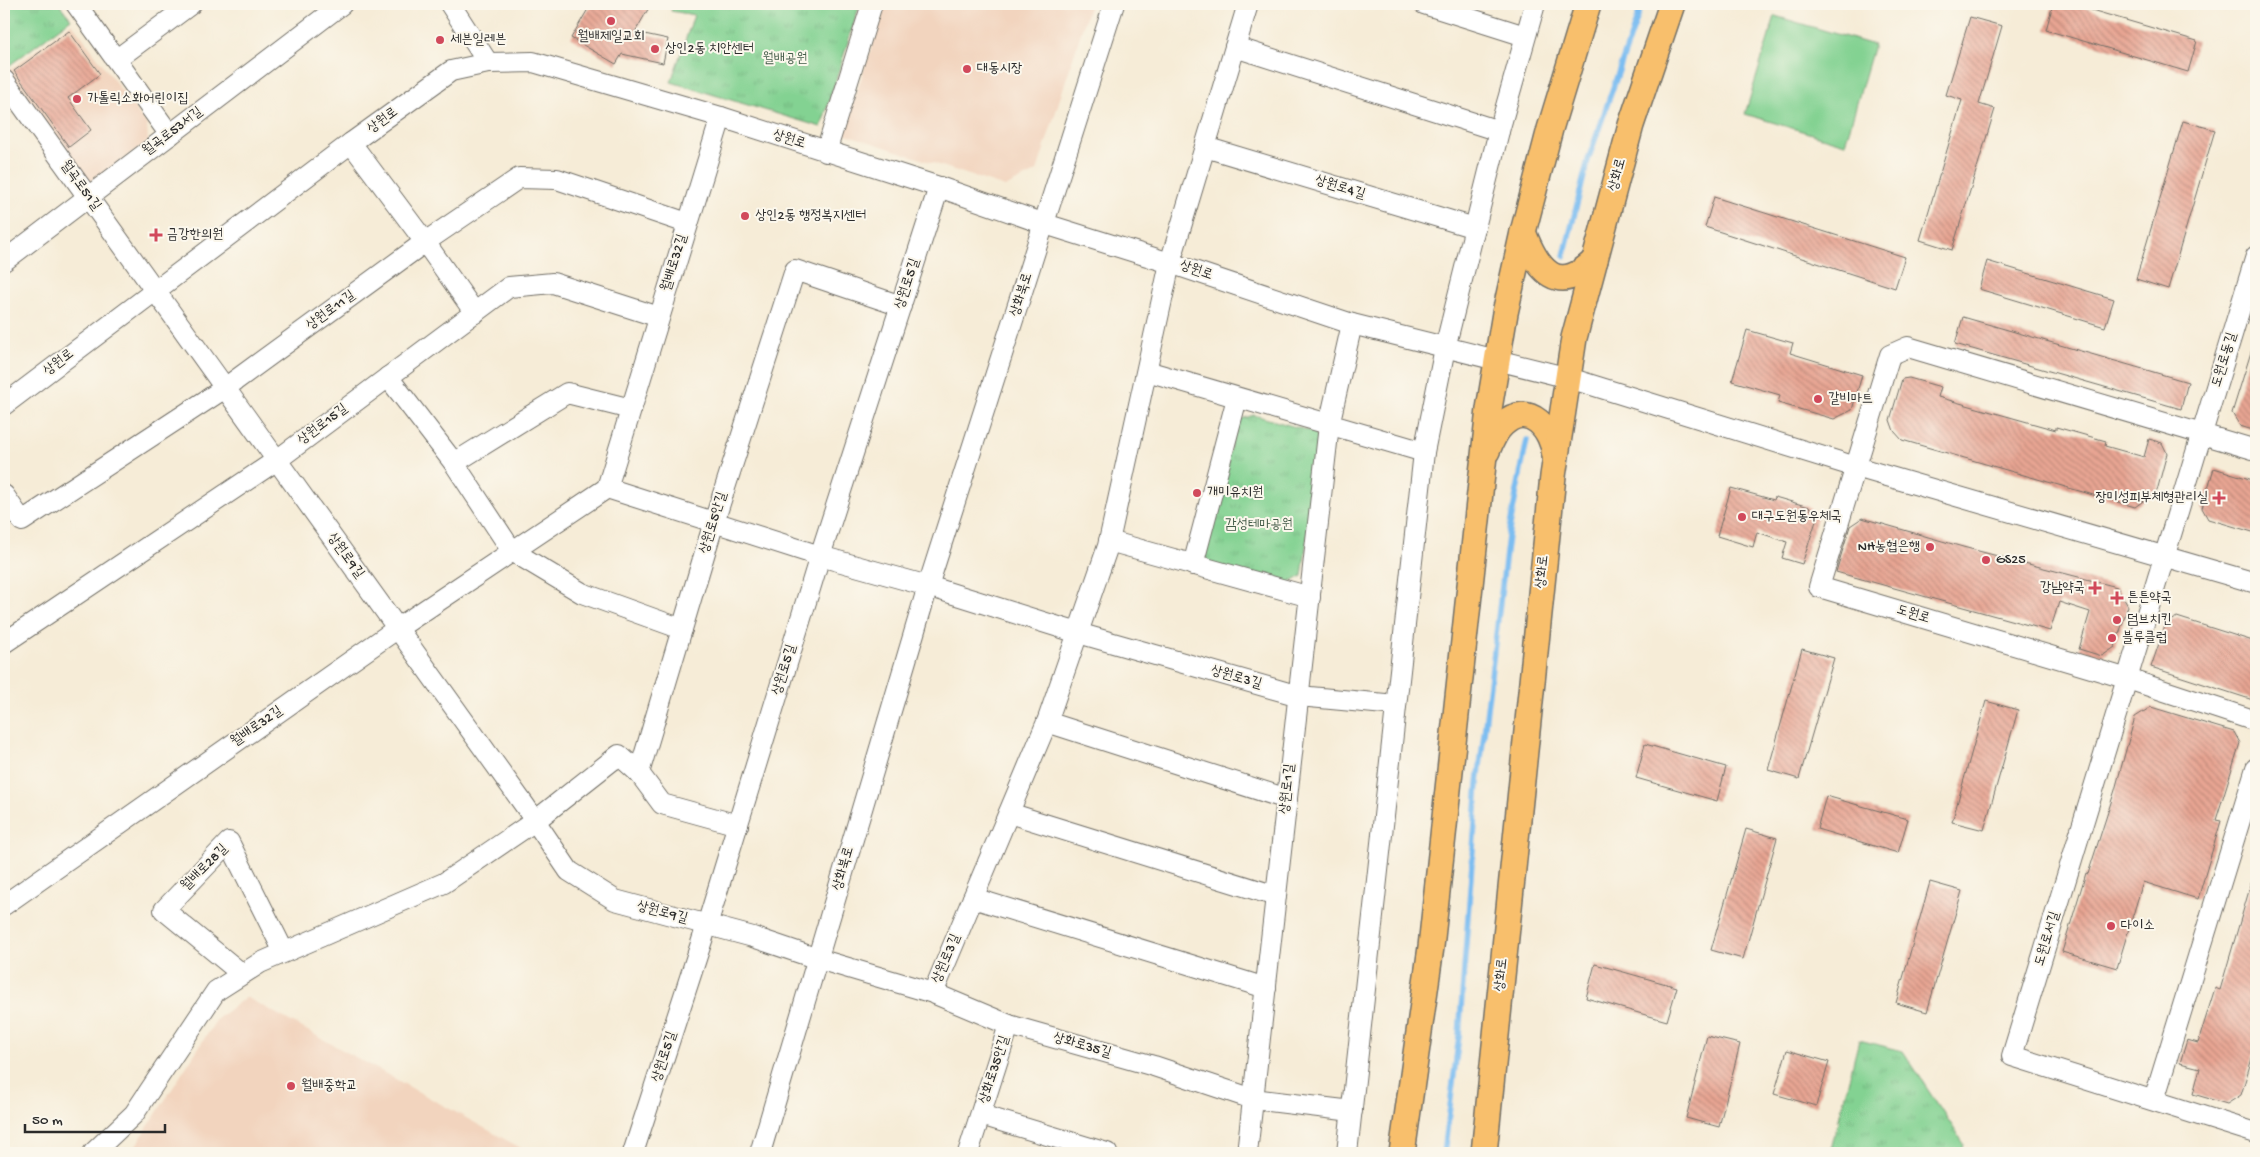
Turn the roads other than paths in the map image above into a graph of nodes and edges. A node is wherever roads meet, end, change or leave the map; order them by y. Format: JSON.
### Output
{"nodes":[{"id":1,"x":76,"y":4,"type":"edge"},
{"id":2,"x":191,"y":4,"type":"edge"},
{"id":3,"x":342,"y":4,"type":"edge"},
{"id":4,"x":450,"y":4,"type":"edge"},
{"id":5,"x":872,"y":4,"type":"edge"},
{"id":6,"x":1114,"y":4,"type":"edge"},
{"id":7,"x":1248,"y":4,"type":"edge"},
{"id":8,"x":1424,"y":4,"type":"edge"},
{"id":9,"x":1535,"y":4,"type":"edge"},
{"id":10,"x":1588,"y":4,"type":"edge"},
{"id":11,"x":1672,"y":4,"type":"edge"},
{"id":12,"x":1525,"y":36,"type":"junction"},
{"id":13,"x":1235,"y":47,"type":"junction"},
{"id":14,"x":117,"y":59,"type":"junction"},
{"id":15,"x":488,"y":63,"type":"junction"},
{"id":16,"x":4,"y":80,"type":"edge"},
{"id":17,"x":721,"y":117,"type":"junction"},
{"id":18,"x":1499,"y":131,"type":"junction"},
{"id":19,"x":170,"y":135,"type":"junction"},
{"id":20,"x":352,"y":143,"type":"junction"},
{"id":21,"x":1204,"y":147,"type":"junction"},
{"id":22,"x":826,"y":152,"type":"junction"},
{"id":23,"x":939,"y":188,"type":"junction"},
{"id":24,"x":88,"y":197,"type":"junction"},
{"id":25,"x":687,"y":223,"type":"junction"},
{"id":26,"x":1045,"y":224,"type":"junction"},
{"id":27,"x":1475,"y":228,"type":"junction"},
{"id":28,"x":1523,"y":232,"type":"junction"},
{"id":29,"x":425,"y":242,"type":"junction"},
{"id":30,"x":2256,"y":256,"type":"edge"},
{"id":31,"x":1595,"y":260,"type":"junction"},
{"id":32,"x":4,"y":261,"type":"edge"},
{"id":33,"x":1170,"y":263,"type":"junction"},
{"id":34,"x":155,"y":291,"type":"junction"},
{"id":35,"x":901,"y":306,"type":"junction"},
{"id":36,"x":475,"y":313,"type":"junction"},
{"id":37,"x":659,"y":317,"type":"junction"},
{"id":38,"x":1352,"y":324,"type":"junction"},
{"id":39,"x":1446,"y":348,"type":"junction"},
{"id":40,"x":1496,"y":362,"type":"junction"},
{"id":41,"x":1147,"y":372,"type":"junction"},
{"id":42,"x":388,"y":377,"type":"junction"},
{"id":43,"x":1569,"y":378,"type":"junction"},
{"id":44,"x":225,"y":388,"type":"junction"},
{"id":45,"x":1237,"y":398,"type":"junction"},
{"id":46,"x":4,"y":405,"type":"edge"},
{"id":47,"x":631,"y":408,"type":"junction"},
{"id":48,"x":1330,"y":424,"type":"junction"},
{"id":49,"x":2202,"y":434,"type":"junction"},
{"id":50,"x":2256,"y":450,"type":"edge"},
{"id":51,"x":1424,"y":452,"type":"junction"},
{"id":52,"x":1484,"y":456,"type":"junction"},
{"id":53,"x":276,"y":460,"type":"junction"},
{"id":54,"x":1555,"y":461,"type":"junction"},
{"id":55,"x":454,"y":463,"type":"junction"},
{"id":56,"x":1856,"y":467,"type":"junction"},
{"id":57,"x":607,"y":488,"type":"junction"},
{"id":58,"x":4,"y":495,"type":"edge"},
{"id":59,"x":714,"y":522,"type":"junction"},
{"id":60,"x":1109,"y":541,"type":"junction"},
{"id":61,"x":512,"y":551,"type":"junction"},
{"id":62,"x":820,"y":556,"type":"junction"},
{"id":63,"x":2166,"y":556,"type":"junction"},
{"id":64,"x":1193,"y":565,"type":"junction"},
{"id":65,"x":2256,"y":583,"type":"edge"},
{"id":66,"x":928,"y":586,"type":"junction"},
{"id":67,"x":1310,"y":597,"type":"junction"},
{"id":68,"x":398,"y":628,"type":"junction"},
{"id":69,"x":682,"y":629,"type":"junction"},
{"id":70,"x":1078,"y":633,"type":"junction"},
{"id":71,"x":4,"y":643,"type":"edge"},
{"id":72,"x":2128,"y":679,"type":"junction"},
{"id":73,"x":1299,"y":696,"type":"junction"},
{"id":74,"x":1396,"y":705,"type":"junction"},
{"id":75,"x":2256,"y":721,"type":"edge"},
{"id":76,"x":1047,"y":722,"type":"junction"},
{"id":77,"x":2256,"y":768,"type":"edge"},
{"id":78,"x":639,"y":773,"type":"junction"},
{"id":79,"x":1287,"y":799,"type":"junction"},
{"id":80,"x":1009,"y":813,"type":"junction"},
{"id":81,"x":535,"y":821,"type":"junction"},
{"id":82,"x":738,"y":825,"type":"junction"},
{"id":83,"x":1276,"y":896,"type":"junction"},
{"id":84,"x":5,"y":898,"type":"edge"},
{"id":85,"x":973,"y":898,"type":"junction"},
{"id":86,"x":707,"y":925,"type":"junction"},
{"id":87,"x":284,"y":952,"type":"junction"},
{"id":88,"x":818,"y":959,"type":"junction"},
{"id":89,"x":242,"y":974,"type":"junction"},
{"id":90,"x":1266,"y":988,"type":"junction"},
{"id":91,"x":932,"y":993,"type":"junction"},
{"id":92,"x":1009,"y":1025,"type":"junction"},
{"id":93,"x":1253,"y":1098,"type":"junction"},
{"id":94,"x":2154,"y":1100,"type":"junction"},
{"id":95,"x":1352,"y":1111,"type":"junction"},
{"id":96,"x":981,"y":1115,"type":"junction"},
{"id":97,"x":2256,"y":1133,"type":"edge"},
{"id":98,"x":93,"y":1153,"type":"edge"},
{"id":99,"x":633,"y":1153,"type":"edge"},
{"id":100,"x":760,"y":1153,"type":"edge"},
{"id":101,"x":968,"y":1153,"type":"edge"},
{"id":102,"x":1107,"y":1153,"type":"edge"},
{"id":103,"x":1247,"y":1153,"type":"edge"},
{"id":104,"x":1348,"y":1153,"type":"edge"},
{"id":105,"x":1402,"y":1153,"type":"edge"},
{"id":106,"x":1484,"y":1153,"type":"edge"}],
"edges":[{"from":1,"to":14,"type":"street"},
{"from":2,"to":14,"type":"street"},
{"from":3,"to":19,"type":"street","name":"월곡로53서길"},
{"from":4,"to":15,"type":"street"},
{"from":5,"to":22,"type":"street"},
{"from":6,"to":26,"type":"street","name":"상화북로"},
{"from":7,"to":13,"type":"street"},
{"from":8,"to":12,"type":"street"},
{"from":9,"to":12,"type":"street"},
{"from":10,"to":28,"type":"main road"},
{"from":11,"to":31,"type":"main road","name":"상화로"},
{"from":12,"to":18,"type":"street"},
{"from":13,"to":18,"type":"street"},
{"from":13,"to":21,"type":"street"},
{"from":14,"to":19,"type":"street"},
{"from":15,"to":17,"type":"street","name":"상원로"},
{"from":15,"to":20,"type":"street","name":"상원로"},
{"from":16,"to":24,"type":"street","name":"월곡로51길"},
{"from":17,"to":22,"type":"street","name":"상원로"},
{"from":17,"to":25,"type":"street","name":"월배로32길"},
{"from":18,"to":27,"type":"street"},
{"from":19,"to":24,"type":"street","name":"월곡로53서길"},
{"from":20,"to":29,"type":"street"},
{"from":20,"to":34,"type":"street","name":"상원로"},
{"from":21,"to":27,"type":"street","name":"상원로4길"},
{"from":21,"to":33,"type":"street"},
{"from":22,"to":23,"type":"street","name":"상원로"},
{"from":23,"to":26,"type":"street","name":"상원로"},
{"from":23,"to":35,"type":"street","name":"상원로5길"},
{"from":24,"to":32,"type":"street","name":"월곡로53서길"},
{"from":24,"to":34,"type":"street","name":"월곡로51길"},
{"from":25,"to":29,"type":"street","name":"상원로11길"},
{"from":25,"to":37,"type":"street","name":"월배로32길"},
{"from":26,"to":33,"type":"street","name":"상원로"},
{"from":26,"to":66,"type":"street","name":"상화북로"},
{"from":27,"to":39,"type":"street"},
{"from":28,"to":31,"type":"main road"},
{"from":28,"to":40,"type":"main road"},
{"from":29,"to":36,"type":"street"},
{"from":29,"to":44,"type":"street","name":"상원로11길"},
{"from":30,"to":49,"type":"street","name":"도원로동길"},
{"from":31,"to":43,"type":"main road","name":"상화로"},
{"from":33,"to":38,"type":"street","name":"상원로"},
{"from":33,"to":41,"type":"street","name":"상원로3길"},
{"from":34,"to":44,"type":"street","name":"상원로9길"},
{"from":34,"to":46,"type":"street","name":"상원로"},
{"from":35,"to":59,"type":"street","name":"상원로5안길"},
{"from":35,"to":62,"type":"street","name":"상원로5길"},
{"from":36,"to":37,"type":"street","name":"상원로15길"},
{"from":36,"to":42,"type":"street","name":"상원로15길"},
{"from":37,"to":47,"type":"street","name":"월배로32길"},
{"from":38,"to":39,"type":"street","name":"상원로"},
{"from":38,"to":48,"type":"street","name":"상원로1길"},
{"from":39,"to":40,"type":"street","name":"상원로"},
{"from":39,"to":51,"type":"street"},
{"from":40,"to":43,"type":"street","name":"상원로"},
{"from":40,"to":52,"type":"main road"},
{"from":41,"to":45,"type":"street"},
{"from":41,"to":60,"type":"street","name":"상원로3길"},
{"from":42,"to":53,"type":"street","name":"상원로15길"},
{"from":42,"to":55,"type":"street"},
{"from":43,"to":54,"type":"main road","name":"상화로"},
{"from":43,"to":56,"type":"street"},
{"from":44,"to":53,"type":"street","name":"상원로9길"},
{"from":44,"to":58,"type":"street","name":"상원로11길"},
{"from":45,"to":48,"type":"street"},
{"from":45,"to":64,"type":"street"},
{"from":47,"to":55,"type":"street"},
{"from":47,"to":57,"type":"street","name":"월배로32길"},
{"from":48,"to":51,"type":"street"},
{"from":48,"to":67,"type":"street","name":"상원로1길"},
{"from":49,"to":50,"type":"street"},
{"from":49,"to":56,"type":"street","name":"도원로"},
{"from":49,"to":63,"type":"street","name":"도원로동길"},
{"from":51,"to":74,"type":"street"},
{"from":52,"to":54,"type":"main road"},
{"from":52,"to":105,"type":"main road"},
{"from":53,"to":68,"type":"street","name":"상원로9길"},
{"from":53,"to":71,"type":"street","name":"상원로15길"},
{"from":54,"to":106,"type":"main road","name":"상화로"},
{"from":55,"to":61,"type":"street"},
{"from":56,"to":63,"type":"street"},
{"from":56,"to":72,"type":"street","name":"도원로"},
{"from":57,"to":59,"type":"street"},
{"from":57,"to":61,"type":"street","name":"월배로32길"},
{"from":59,"to":62,"type":"street"},
{"from":59,"to":69,"type":"street","name":"상원로5안길"},
{"from":60,"to":64,"type":"street"},
{"from":60,"to":70,"type":"street","name":"상원로3길"},
{"from":61,"to":68,"type":"street","name":"월배로32길"},
{"from":61,"to":69,"type":"street"},
{"from":62,"to":66,"type":"street"},
{"from":62,"to":82,"type":"street","name":"상원로5길"},
{"from":63,"to":65,"type":"street"},
{"from":63,"to":72,"type":"street","name":"도원로서길"},
{"from":64,"to":67,"type":"street"},
{"from":66,"to":70,"type":"street"},
{"from":66,"to":88,"type":"street","name":"상화북로"},
{"from":67,"to":73,"type":"street","name":"상원로1길"},
{"from":68,"to":81,"type":"street","name":"상원로9길"},
{"from":68,"to":84,"type":"street","name":"월배로32길"},
{"from":69,"to":78,"type":"street","name":"상원로5안길"},
{"from":70,"to":73,"type":"street","name":"상원로3길"},
{"from":70,"to":76,"type":"street","name":"상원로3길"},
{"from":72,"to":75,"type":"street"},
{"from":72,"to":94,"type":"street","name":"도원로서길"},
{"from":73,"to":74,"type":"street","name":"상원로3길"},
{"from":73,"to":79,"type":"street","name":"상원로1길"},
{"from":74,"to":95,"type":"street"},
{"from":76,"to":79,"type":"street"},
{"from":76,"to":80,"type":"street","name":"상원로3길"},
{"from":77,"to":94,"type":"street"},
{"from":78,"to":81,"type":"street"},
{"from":78,"to":82,"type":"street"},
{"from":79,"to":83,"type":"street","name":"상원로1길"},
{"from":80,"to":83,"type":"street"},
{"from":80,"to":85,"type":"street","name":"상원로3길"},
{"from":81,"to":86,"type":"street","name":"상원로9길"},
{"from":81,"to":87,"type":"street"},
{"from":82,"to":86,"type":"street","name":"상원로5길"},
{"from":83,"to":90,"type":"street","name":"상원로1길"},
{"from":85,"to":90,"type":"street"},
{"from":85,"to":91,"type":"street","name":"상원로3길"},
{"from":86,"to":88,"type":"street","name":"상원로9길"},
{"from":86,"to":99,"type":"street","name":"상원로5길"},
{"from":87,"to":89,"type":"street"},
{"from":87,"to":89,"type":"street","name":"월배로28길"},
{"from":88,"to":91,"type":"street","name":"상화로35길"},
{"from":88,"to":100,"type":"street","name":"상화북로"},
{"from":89,"to":98,"type":"street"},
{"from":90,"to":93,"type":"street","name":"상원로1길"},
{"from":91,"to":92,"type":"street","name":"상화로35길"},
{"from":92,"to":93,"type":"street","name":"상화로35길"},
{"from":92,"to":96,"type":"street","name":"상화로35안길"},
{"from":93,"to":95,"type":"street","name":"상화로35길"},
{"from":93,"to":103,"type":"street","name":"상원로1길"},
{"from":94,"to":97,"type":"street","name":"도원로서길"},
{"from":95,"to":104,"type":"street"},
{"from":96,"to":101,"type":"street","name":"상화로35안길"},
{"from":96,"to":102,"type":"street","name":"상화로35안길"}]}
